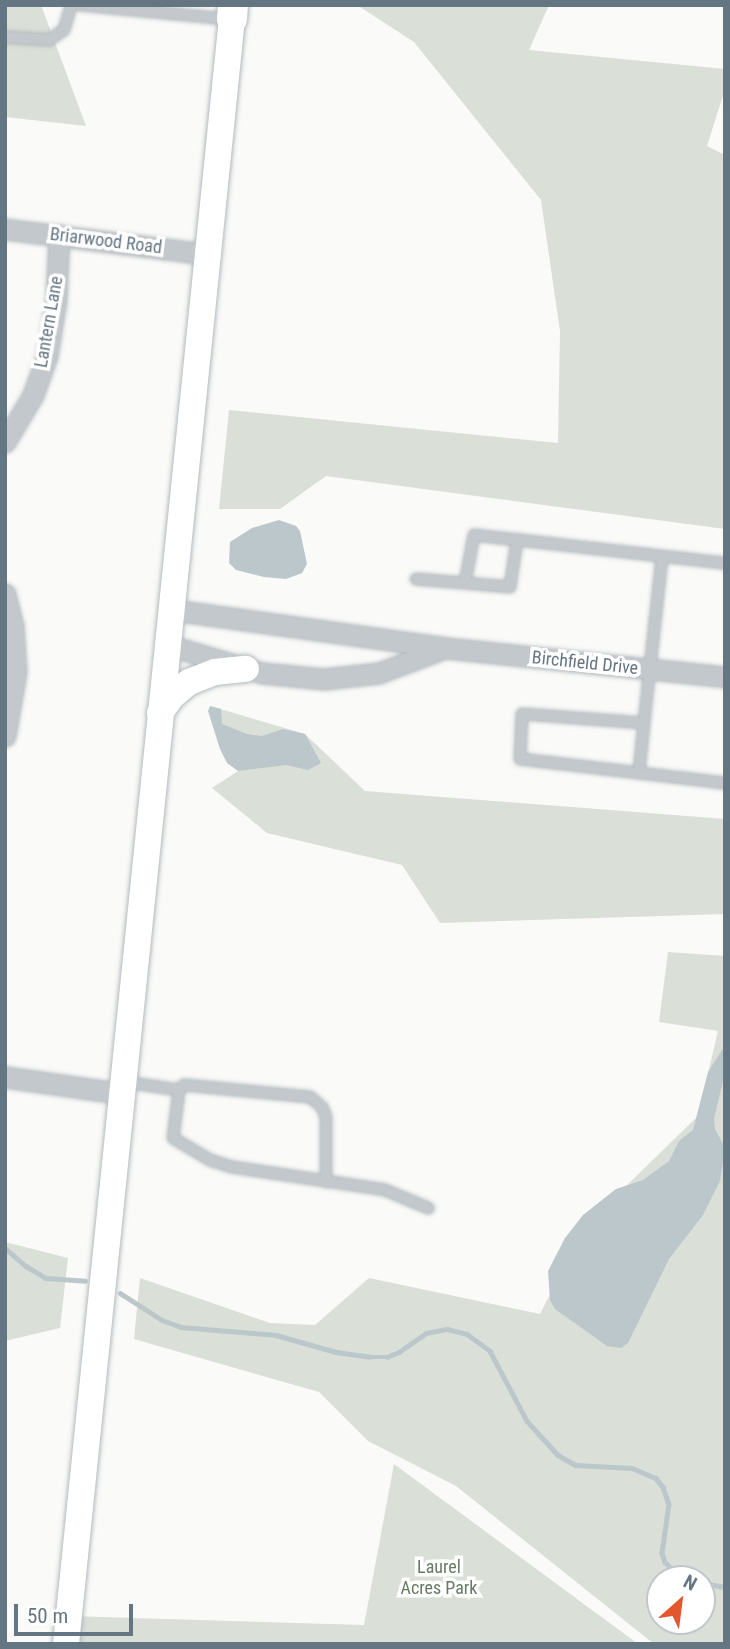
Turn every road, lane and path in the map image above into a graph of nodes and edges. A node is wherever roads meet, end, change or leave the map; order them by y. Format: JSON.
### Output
{"nodes":[{"id":1,"x":71,"y":5,"type":"edge"},
{"id":2,"x":80,"y":5,"type":"edge"},
{"id":3,"x":232,"y":12,"type":"edge"},
{"id":4,"x":5,"y":37,"type":"edge"},
{"id":5,"x":5,"y":229,"type":"edge"},
{"id":6,"x":59,"y":235,"type":"junction"},
{"id":7,"x":207,"y":254,"type":"junction"},
{"id":8,"x":5,"y":442,"type":"edge"},
{"id":9,"x":517,"y":540,"type":"junction"},
{"id":10,"x":662,"y":557,"type":"junction"},
{"id":11,"x":725,"y":563,"type":"edge"},
{"id":12,"x":416,"y":579,"type":"dead end"},
{"id":13,"x":465,"y":583,"type":"junction"},
{"id":14,"x":5,"y":594,"type":"edge"},
{"id":15,"x":173,"y":610,"type":"junction"},
{"id":16,"x":168,"y":645,"type":"junction"},
{"id":17,"x":446,"y":648,"type":"junction"},
{"id":18,"x":246,"y":668,"type":"junction"},
{"id":19,"x":651,"y":670,"type":"junction"},
{"id":20,"x":725,"y":677,"type":"edge"},
{"id":21,"x":160,"y":713,"type":"junction"},
{"id":22,"x":644,"y":723,"type":"junction"},
{"id":23,"x":5,"y":736,"type":"edge"},
{"id":24,"x":639,"y":772,"type":"junction"},
{"id":25,"x":725,"y":783,"type":"edge"},
{"id":26,"x":5,"y":1077,"type":"edge"},
{"id":27,"x":124,"y":1088,"type":"junction"},
{"id":28,"x":179,"y":1090,"type":"junction"},
{"id":29,"x":326,"y":1182,"type":"junction"},
{"id":30,"x":428,"y":1208,"type":"dead end"},
{"id":31,"x":66,"y":1644,"type":"edge"}],
"edges":[{"from":1,"to":4,"type":"lane"},
{"from":2,"to":3,"type":"lane"},
{"from":3,"to":7,"type":"main road"},
{"from":5,"to":6,"type":"street","name":"Briarwood Road"},
{"from":6,"to":7,"type":"street","name":"Briarwood Road"},
{"from":6,"to":8,"type":"street","name":"Lantern Lane"},
{"from":7,"to":15,"type":"main road"},
{"from":9,"to":10,"type":"lane"},
{"from":9,"to":13,"type":"lane"},
{"from":9,"to":13,"type":"lane"},
{"from":10,"to":11,"type":"lane"},
{"from":10,"to":19,"type":"lane"},
{"from":12,"to":13,"type":"lane"},
{"from":14,"to":23,"type":"street"},
{"from":15,"to":16,"type":"main road"},
{"from":15,"to":17,"type":"street","name":"Birchfield Drive"},
{"from":16,"to":18,"type":"street","name":"Birchfield Drive"},
{"from":16,"to":21,"type":"main road"},
{"from":17,"to":18,"type":"street","name":"Birchfield Drive"},
{"from":17,"to":19,"type":"street","name":"Birchfield Drive"},
{"from":18,"to":21,"type":"main road"},
{"from":19,"to":20,"type":"street","name":"Birchfield Drive"},
{"from":19,"to":22,"type":"lane"},
{"from":21,"to":27,"type":"main road"},
{"from":22,"to":24,"type":"lane"},
{"from":22,"to":24,"type":"lane"},
{"from":24,"to":25,"type":"lane"},
{"from":26,"to":27,"type":"street"},
{"from":27,"to":28,"type":"lane"},
{"from":27,"to":31,"type":"main road"},
{"from":28,"to":29,"type":"lane"},
{"from":28,"to":29,"type":"lane"},
{"from":29,"to":30,"type":"lane"}]}
